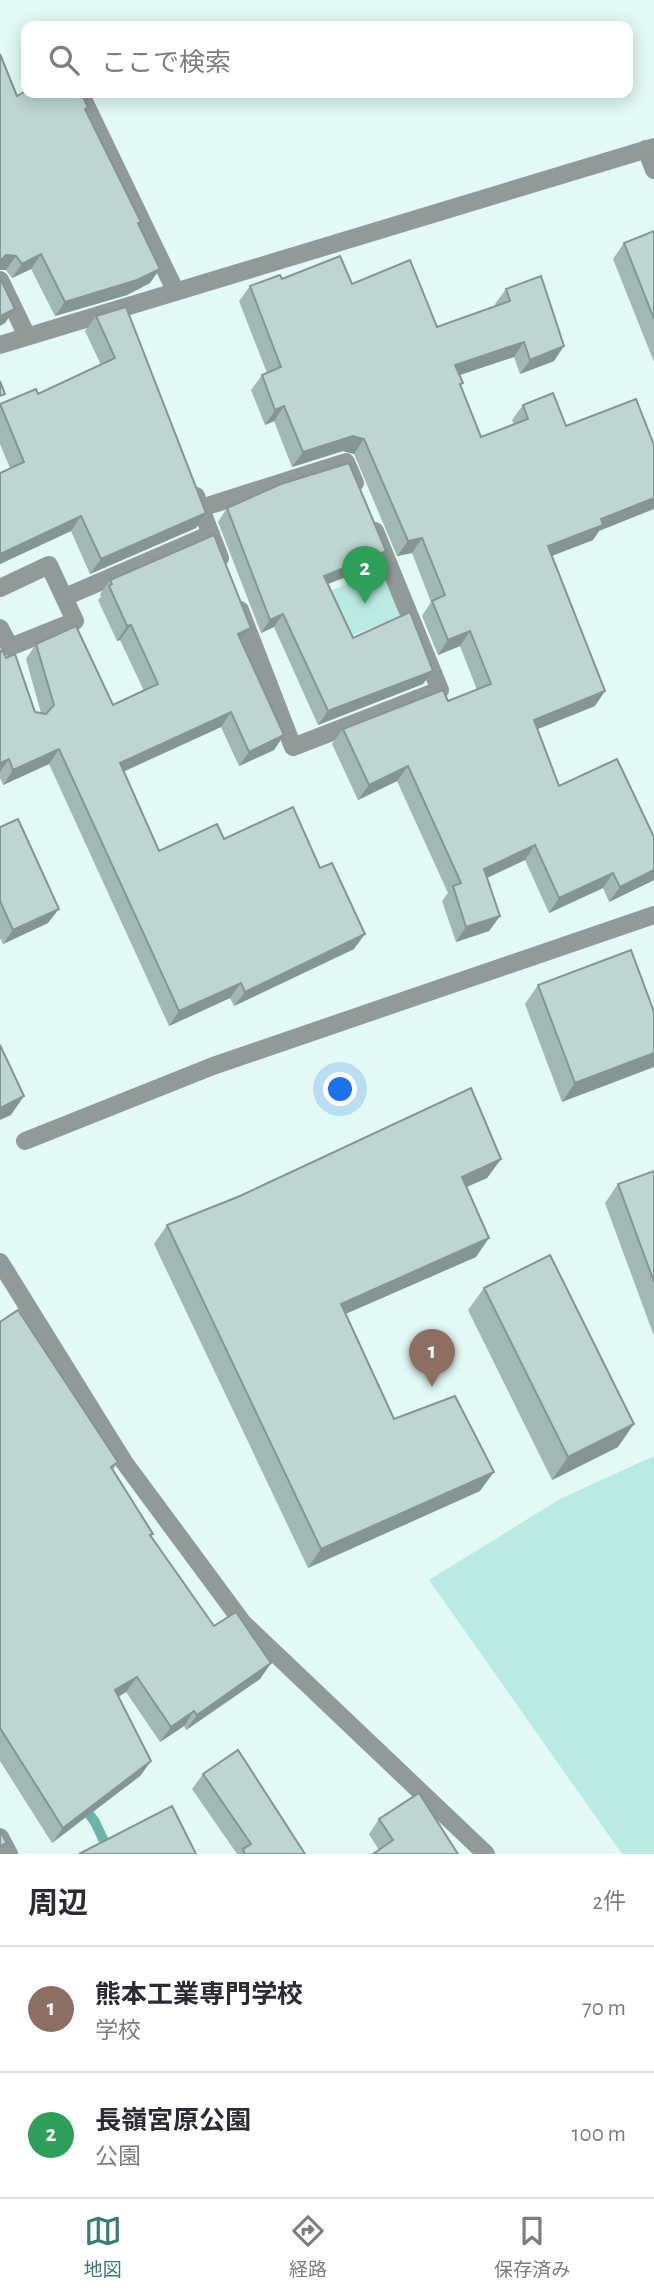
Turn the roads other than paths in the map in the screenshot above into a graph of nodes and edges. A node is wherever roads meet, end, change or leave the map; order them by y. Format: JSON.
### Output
{"nodes":[{"id":1,"x":82,"y":98,"type":"edge"},
{"id":2,"x":650,"y":148,"type":"edge"},
{"id":3,"x":654,"y":170,"type":"edge"},
{"id":4,"x":0,"y":280,"type":"edge"},
{"id":5,"x":175,"y":290,"type":"junction"},
{"id":6,"x":27,"y":336,"type":"junction"},
{"id":7,"x":0,"y":345,"type":"edge"},
{"id":8,"x":191,"y":483,"type":"edge"},
{"id":9,"x":201,"y":508,"type":"junction"},
{"id":10,"x":211,"y":534,"type":"junction"},
{"id":11,"x":225,"y":572,"type":"edge"},
{"id":12,"x":0,"y":588,"type":"edge"},
{"id":13,"x":65,"y":597,"type":"junction"},
{"id":14,"x":235,"y":597,"type":"edge"},
{"id":15,"x":0,"y":628,"type":"edge"},
{"id":16,"x":654,"y":915,"type":"edge"},
{"id":17,"x":25,"y":1141,"type":"dead end"},
{"id":18,"x":0,"y":1262,"type":"edge"},
{"id":19,"x":0,"y":1837,"type":"edge"},
{"id":20,"x":9,"y":1854,"type":"edge"},
{"id":21,"x":486,"y":1854,"type":"edge"}],
"edges":[{"from":1,"to":5,"type":"street"},
{"from":2,"to":3,"type":"street"},
{"from":2,"to":5,"type":"street"},
{"from":4,"to":6,"type":"street"},
{"from":5,"to":6,"type":"street"},
{"from":6,"to":7,"type":"street"},
{"from":8,"to":9,"type":"street"},
{"from":9,"to":10,"type":"street"},
{"from":9,"to":14,"type":"street"},
{"from":10,"to":11,"type":"street"},
{"from":10,"to":13,"type":"street"},
{"from":12,"to":13,"type":"street"},
{"from":13,"to":15,"type":"street"},
{"from":16,"to":17,"type":"street"},
{"from":18,"to":21,"type":"street"},
{"from":19,"to":20,"type":"street"}]}
